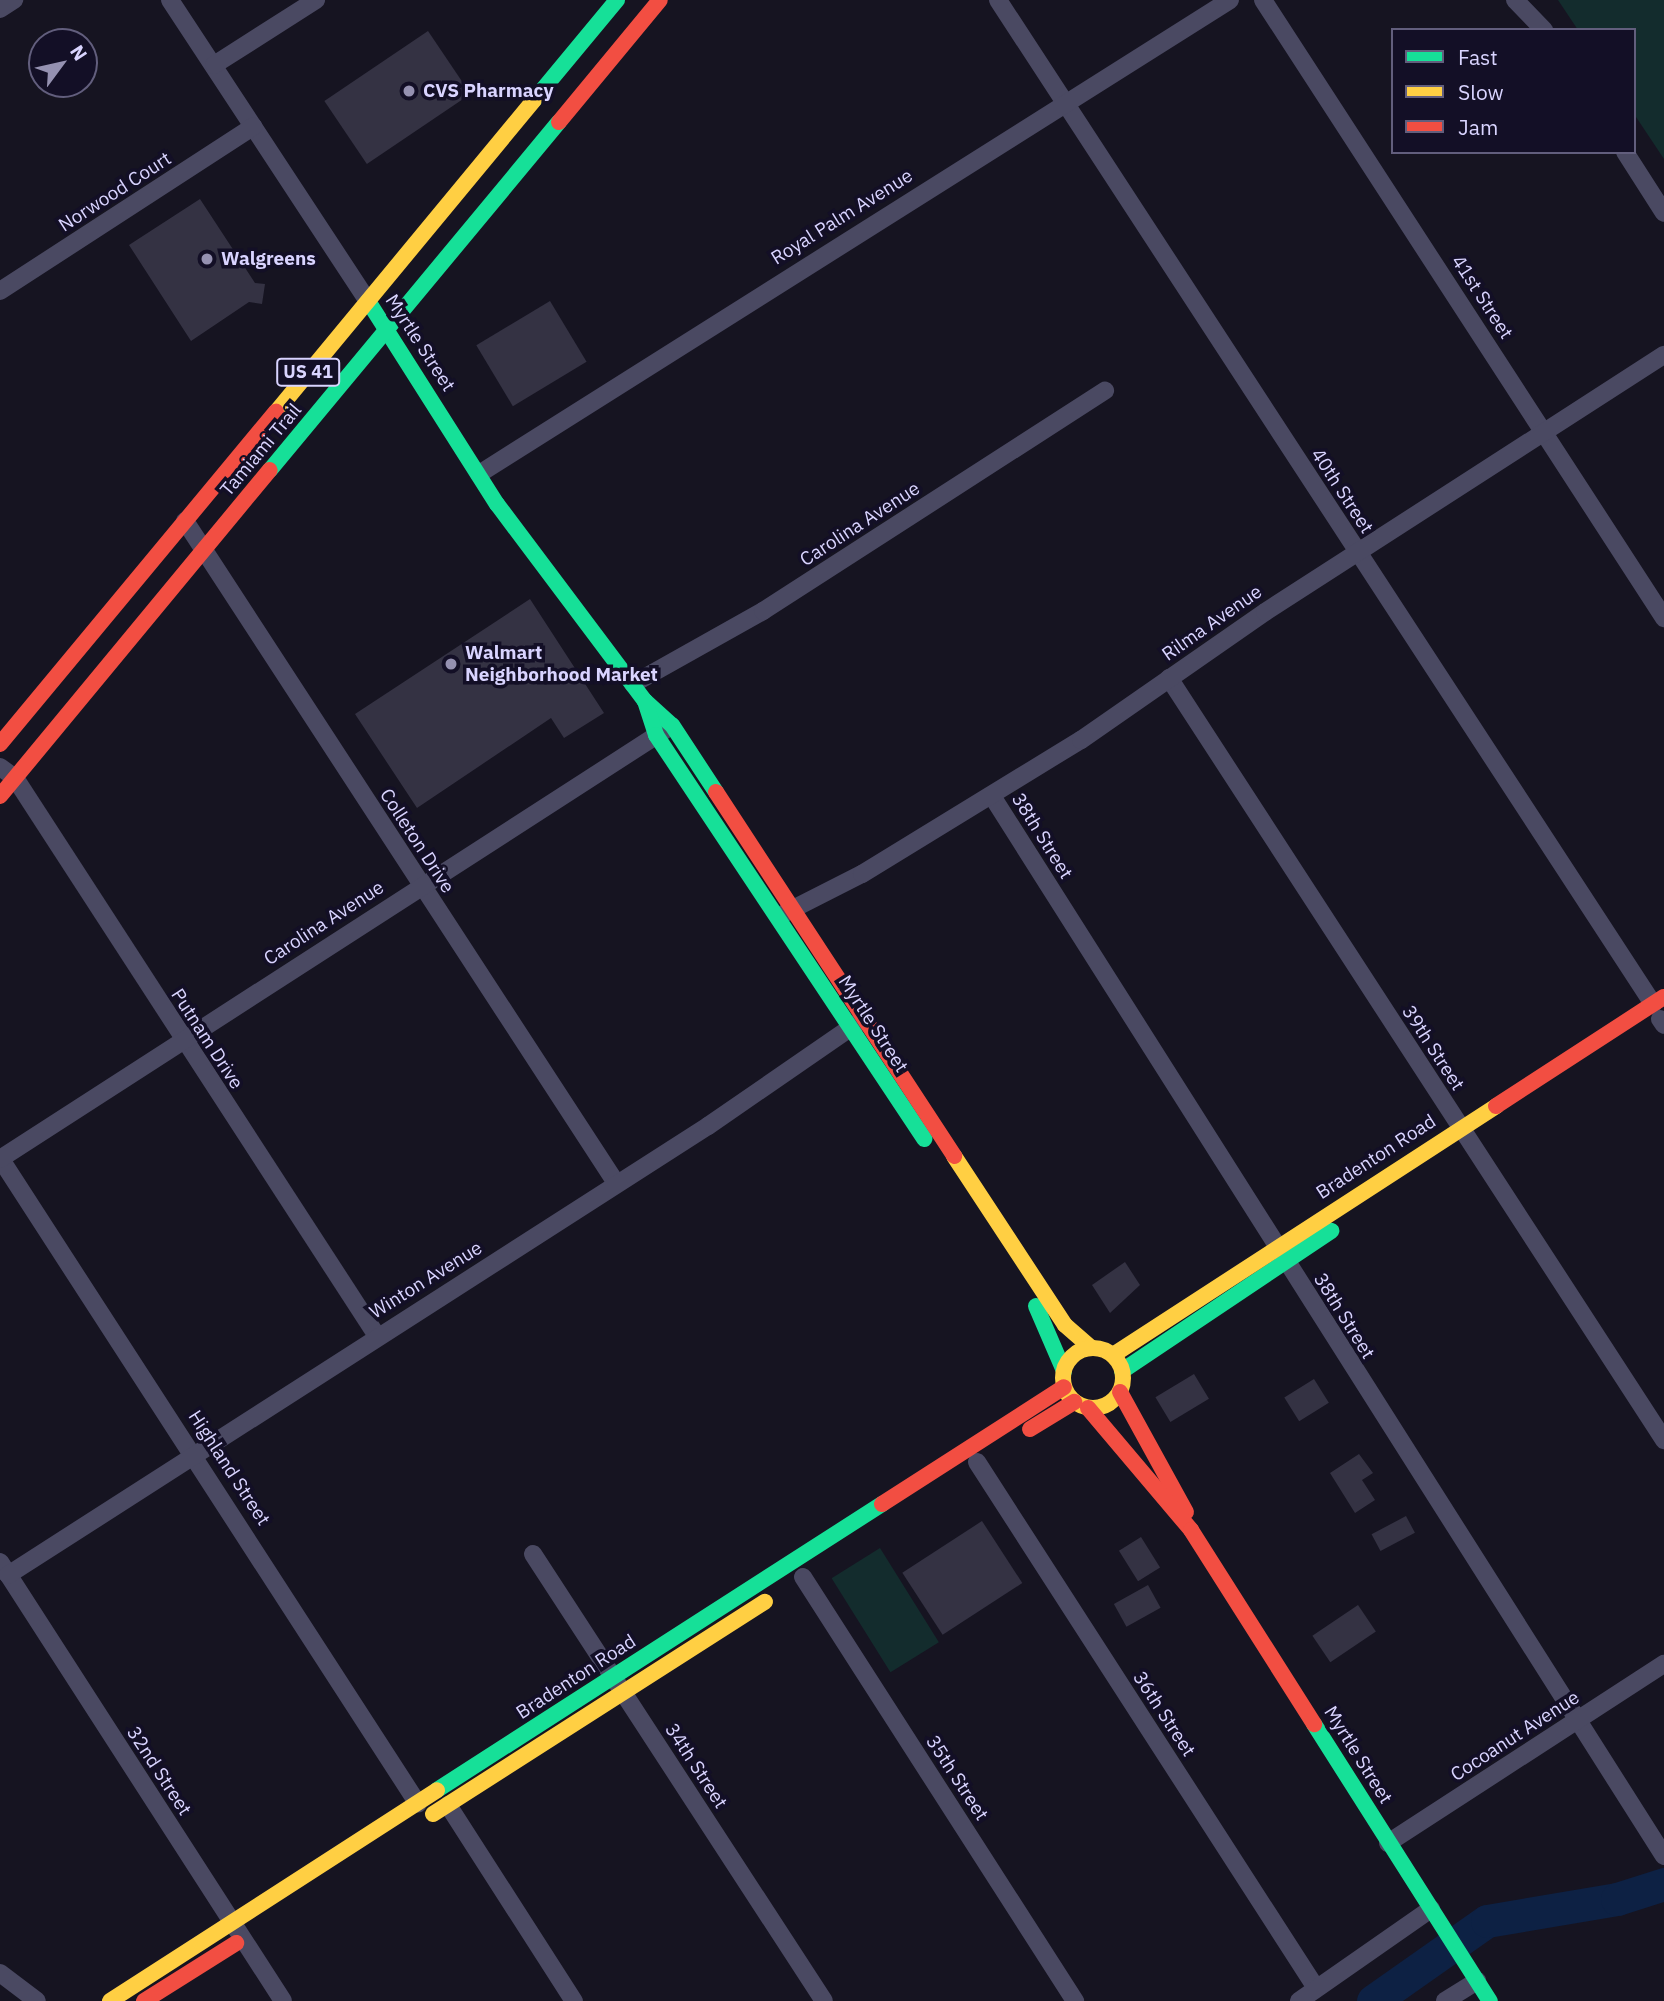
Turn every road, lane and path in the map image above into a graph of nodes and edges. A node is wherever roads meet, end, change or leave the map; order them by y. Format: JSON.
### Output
{"nodes":[{"id":1,"x":13,"y":0,"type":"edge"},
{"id":2,"x":170,"y":0,"type":"edge"},
{"id":3,"x":316,"y":0,"type":"edge"},
{"id":4,"x":617,"y":0,"type":"edge"},
{"id":5,"x":660,"y":0,"type":"edge"},
{"id":6,"x":1230,"y":0,"type":"edge"},
{"id":7,"x":1263,"y":0,"type":"edge"},
{"id":8,"x":1516,"y":0,"type":"edge"},
{"id":9,"x":1002,"y":2,"type":"edge"},
{"id":10,"x":0,"y":9,"type":"edge"},
{"id":11,"x":1542,"y":28,"type":"edge"},
{"id":12,"x":214,"y":65,"type":"junction"},
{"id":13,"x":1065,"y":103,"type":"junction"},
{"id":14,"x":253,"y":127,"type":"junction"},
{"id":15,"x":1626,"y":154,"type":"edge"},
{"id":16,"x":1664,"y":213,"type":"edge"},
{"id":17,"x":0,"y":291,"type":"edge"},
{"id":18,"x":368,"y":301,"type":"junction"},
{"id":19,"x":387,"y":331,"type":"junction"},
{"id":20,"x":1664,"y":355,"type":"edge"},
{"id":21,"x":1105,"y":391,"type":"dead end"},
{"id":22,"x":1544,"y":432,"type":"junction"},
{"id":23,"x":479,"y":474,"type":"junction"},
{"id":24,"x":185,"y":522,"type":"junction"},
{"id":25,"x":204,"y":550,"type":"junction"},
{"id":26,"x":1357,"y":552,"type":"junction"},
{"id":27,"x":1664,"y":618,"type":"edge"},
{"id":28,"x":1170,"y":678,"type":"junction"},
{"id":29,"x":633,"y":684,"type":"junction"},
{"id":30,"x":645,"y":701,"type":"junction"},
{"id":31,"x":672,"y":725,"type":"junction"},
{"id":32,"x":656,"y":735,"type":"junction"},
{"id":33,"x":0,"y":744,"type":"edge"},
{"id":34,"x":0,"y":767,"type":"edge"},
{"id":35,"x":15,"y":778,"type":"junction"},
{"id":36,"x":0,"y":796,"type":"edge"},
{"id":37,"x":992,"y":796,"type":"junction"},
{"id":38,"x":421,"y":886,"type":"junction"},
{"id":39,"x":787,"y":913,"type":"junction"},
{"id":40,"x":1661,"y":1012,"type":"edge"},
{"id":41,"x":865,"y":1017,"type":"junction"},
{"id":42,"x":849,"y":1027,"type":"junction"},
{"id":43,"x":182,"y":1040,"type":"junction"},
{"id":44,"x":1465,"y":1135,"type":"junction"},
{"id":45,"x":0,"y":1158,"type":"edge"},
{"id":46,"x":616,"y":1183,"type":"junction"},
{"id":47,"x":1282,"y":1254,"type":"junction"},
{"id":48,"x":377,"y":1336,"type":"junction"},
{"id":49,"x":1091,"y":1348,"type":"junction"},
{"id":50,"x":1113,"y":1355,"type":"junction"},
{"id":51,"x":1122,"y":1371,"type":"junction"},
{"id":52,"x":1064,"y":1379,"type":"junction"},
{"id":53,"x":1120,"y":1392,"type":"junction"},
{"id":54,"x":1081,"y":1405,"type":"junction"},
{"id":55,"x":1664,"y":1440,"type":"edge"},
{"id":56,"x":195,"y":1453,"type":"junction"},
{"id":57,"x":978,"y":1462,"type":"junction"},
{"id":58,"x":1191,"y":1530,"type":"junction"},
{"id":59,"x":533,"y":1555,"type":"dead end"},
{"id":60,"x":4,"y":1569,"type":"edge"},
{"id":61,"x":803,"y":1577,"type":"junction"},
{"id":62,"x":1664,"y":1664,"type":"edge"},
{"id":63,"x":609,"y":1679,"type":"junction"},
{"id":64,"x":624,"y":1694,"type":"junction"},
{"id":65,"x":1577,"y":1721,"type":"junction"},
{"id":66,"x":418,"y":1804,"type":"junction"},
{"id":67,"x":448,"y":1805,"type":"junction"},
{"id":68,"x":1388,"y":1843,"type":"junction"},
{"id":69,"x":1664,"y":1856,"type":"edge"},
{"id":70,"x":1435,"y":1915,"type":"junction"},
{"id":71,"x":237,"y":1932,"type":"junction"},
{"id":72,"x":0,"y":1973,"type":"edge"},
{"id":73,"x":1473,"y":1974,"type":"junction"},
{"id":74,"x":1315,"y":1988,"type":"junction"},
{"id":75,"x":37,"y":2001,"type":"edge"},
{"id":76,"x":110,"y":2001,"type":"edge"},
{"id":77,"x":144,"y":2001,"type":"edge"},
{"id":78,"x":283,"y":2001,"type":"edge"},
{"id":79,"x":574,"y":2001,"type":"edge"},
{"id":80,"x":824,"y":2001,"type":"edge"},
{"id":81,"x":1075,"y":2001,"type":"edge"},
{"id":82,"x":1299,"y":2001,"type":"edge"},
{"id":83,"x":1445,"y":2001,"type":"edge"},
{"id":84,"x":1490,"y":2001,"type":"edge"}],
"edges":[{"from":1,"to":10,"type":"street"},
{"from":2,"to":12,"type":"street","name":"Myrtle Street"},
{"from":3,"to":12,"type":"street"},
{"from":4,"to":18,"type":"street","name":"Tamiami Trail","number":"US 41"},
{"from":5,"to":19,"type":"street","name":"Tamiami Trail","number":"US 41"},
{"from":6,"to":13,"type":"street","name":"Royal Palm Avenue"},
{"from":7,"to":22,"type":"street","name":"41st Street"},
{"from":8,"to":11,"type":"street"},
{"from":9,"to":13,"type":"street","name":"40th Street"},
{"from":12,"to":14,"type":"street","name":"Myrtle Street"},
{"from":13,"to":23,"type":"street","name":"Royal Palm Avenue"},
{"from":13,"to":26,"type":"street","name":"40th Street"},
{"from":14,"to":17,"type":"street","name":"Norwood Court"},
{"from":14,"to":18,"type":"street","name":"Myrtle Street"},
{"from":15,"to":16,"type":"street"},
{"from":18,"to":19,"type":"street","name":"Myrtle Street"},
{"from":18,"to":24,"type":"street","name":"Tamiami Trail","number":"US 41"},
{"from":19,"to":23,"type":"street","name":"Myrtle Street"},
{"from":19,"to":25,"type":"street","name":"Tamiami Trail","number":"US 41"},
{"from":20,"to":22,"type":"street","name":"Rilma Avenue"},
{"from":21,"to":29,"type":"street","name":"Carolina Avenue"},
{"from":22,"to":26,"type":"street","name":"Rilma Avenue"},
{"from":22,"to":27,"type":"street","name":"41st Street"},
{"from":23,"to":29,"type":"street","name":"Myrtle Street"},
{"from":24,"to":25,"type":"street","name":"Colleton Drive"},
{"from":24,"to":33,"type":"street","name":"Tamiami Trail","number":"US 41"},
{"from":25,"to":35,"type":"street","name":"Tamiami Trail","number":"US 41"},
{"from":25,"to":38,"type":"street","name":"Colleton Drive"},
{"from":26,"to":28,"type":"street","name":"Rilma Avenue"},
{"from":26,"to":40,"type":"street","name":"40th Street"},
{"from":28,"to":37,"type":"street","name":"Rilma Avenue"},
{"from":28,"to":44,"type":"street","name":"39th Street"},
{"from":29,"to":30,"type":"street","name":"Myrtle Street"},
{"from":30,"to":31,"type":"street","name":"Myrtle Street"},
{"from":30,"to":32,"type":"street","name":"Myrtle Street"},
{"from":31,"to":32,"type":"street","name":"Carolina Avenue"},
{"from":31,"to":39,"type":"street","name":"Myrtle Street"},
{"from":32,"to":38,"type":"street","name":"Carolina Avenue"},
{"from":32,"to":39,"type":"street","name":"Myrtle Street"},
{"from":34,"to":35,"type":"street","name":"Putnam Drive"},
{"from":35,"to":36,"type":"street","name":"Tamiami Trail","number":"US 41"},
{"from":35,"to":43,"type":"street","name":"Putnam Drive"},
{"from":37,"to":39,"type":"street","name":"Rilma Avenue"},
{"from":37,"to":47,"type":"street","name":"38th Street"},
{"from":38,"to":43,"type":"street","name":"Carolina Avenue"},
{"from":38,"to":46,"type":"street","name":"Colleton Drive"},
{"from":39,"to":41,"type":"street","name":"Myrtle Street"},
{"from":39,"to":42,"type":"street","name":"Myrtle Street"},
{"from":40,"to":44,"type":"street","name":"Bradenton Road"},
{"from":41,"to":42,"type":"street","name":"Winton Avenue"},
{"from":41,"to":49,"type":"street","name":"Myrtle Street"},
{"from":42,"to":46,"type":"street","name":"Winton Avenue"},
{"from":42,"to":52,"type":"street","name":"Myrtle Street"},
{"from":43,"to":45,"type":"street","name":"Carolina Avenue"},
{"from":43,"to":48,"type":"street","name":"Putnam Drive"},
{"from":44,"to":47,"type":"street","name":"Bradenton Road"},
{"from":44,"to":55,"type":"street","name":"39th Street"},
{"from":45,"to":56,"type":"street","name":"Highland Street"},
{"from":46,"to":48,"type":"street","name":"Winton Avenue"},
{"from":47,"to":50,"type":"street","name":"Bradenton Road"},
{"from":47,"to":51,"type":"street","name":"Bradenton Road"},
{"from":47,"to":65,"type":"street","name":"38th Street"},
{"from":48,"to":56,"type":"street","name":"Winton Avenue"},
{"from":49,"to":50,"type":"street"},
{"from":49,"to":52,"type":"street","name":"Bradenton Road"},
{"from":50,"to":51,"type":"street"},
{"from":51,"to":53,"type":"street"},
{"from":52,"to":54,"type":"street"},
{"from":52,"to":63,"type":"street","name":"Bradenton Road"},
{"from":53,"to":54,"type":"street","name":"Bradenton Road"},
{"from":53,"to":58,"type":"street","name":"Myrtle Street"},
{"from":54,"to":57,"type":"street","name":"Bradenton Road"},
{"from":54,"to":58,"type":"street","name":"Myrtle Street"},
{"from":56,"to":60,"type":"street","name":"Winton Avenue"},
{"from":56,"to":66,"type":"street","name":"Highland Street"},
{"from":57,"to":61,"type":"street","name":"Bradenton Road"},
{"from":57,"to":74,"type":"street","name":"36th Street"},
{"from":58,"to":68,"type":"street","name":"Myrtle Street"},
{"from":59,"to":63,"type":"street","name":"34th Street"},
{"from":60,"to":71,"type":"street","name":"32nd Street"},
{"from":61,"to":64,"type":"street","name":"Bradenton Road"},
{"from":61,"to":81,"type":"street","name":"35th Street"},
{"from":62,"to":65,"type":"street","name":"Cocoanut Avenue"},
{"from":63,"to":64,"type":"street","name":"34th Street"},
{"from":63,"to":66,"type":"street","name":"Bradenton Road"},
{"from":64,"to":67,"type":"street","name":"Bradenton Road"},
{"from":64,"to":80,"type":"street","name":"34th Street"},
{"from":65,"to":68,"type":"street","name":"Cocoanut Avenue"},
{"from":65,"to":69,"type":"street","name":"38th Street"},
{"from":66,"to":71,"type":"street","name":"Bradenton Road"},
{"from":67,"to":71,"type":"street","name":"Bradenton Road"},
{"from":67,"to":79,"type":"street"},
{"from":68,"to":70,"type":"street","name":"Myrtle Street"},
{"from":70,"to":73,"type":"street","name":"Myrtle Street"},
{"from":70,"to":74,"type":"street"},
{"from":71,"to":76,"type":"street","name":"Bradenton Road"},
{"from":71,"to":77,"type":"street","name":"Bradenton Road"},
{"from":71,"to":78,"type":"street","name":"32nd Street"},
{"from":72,"to":75,"type":"street"},
{"from":73,"to":83,"type":"street"},
{"from":73,"to":84,"type":"street","name":"Myrtle Street"},
{"from":74,"to":82,"type":"street"}]}
